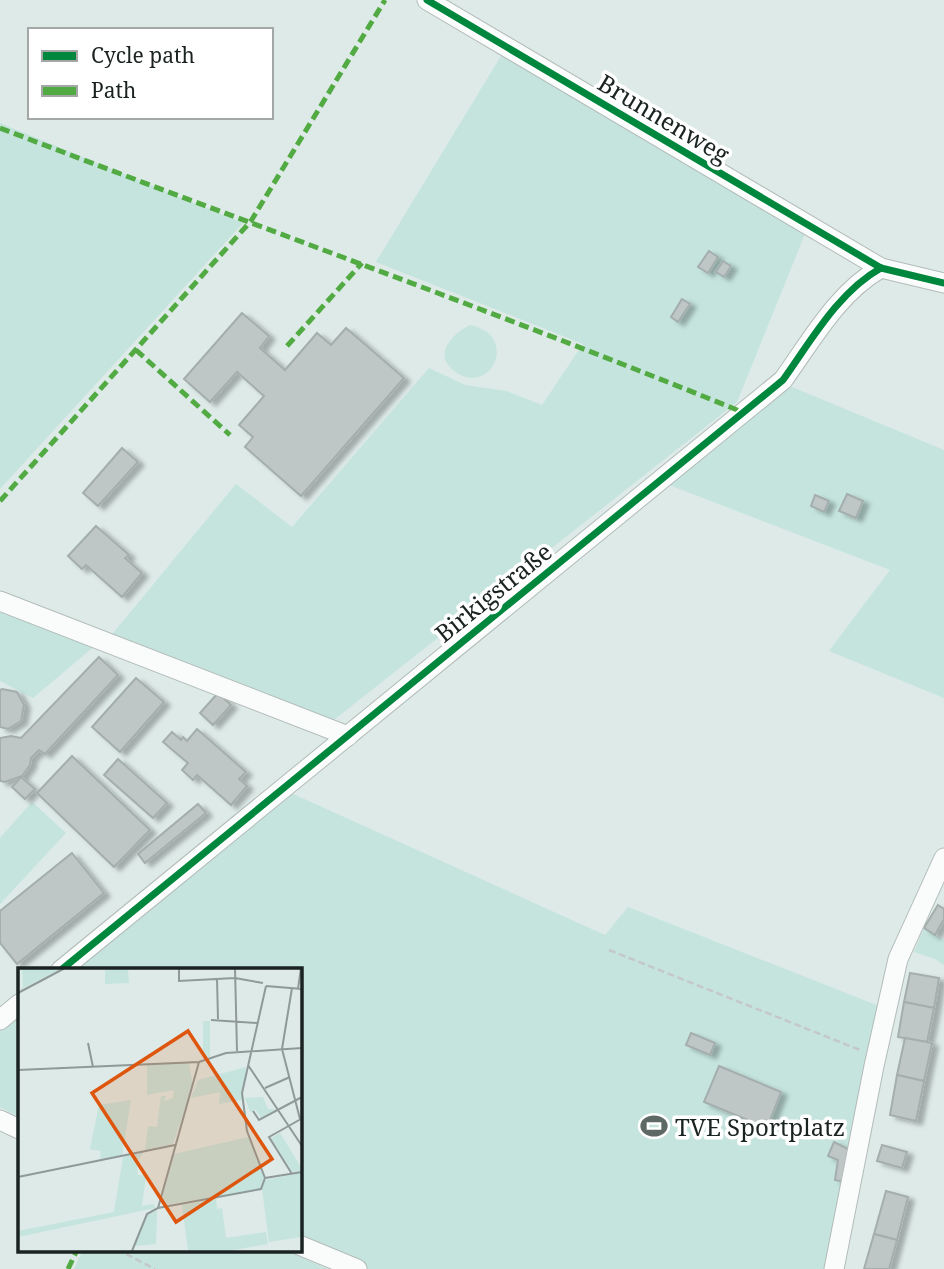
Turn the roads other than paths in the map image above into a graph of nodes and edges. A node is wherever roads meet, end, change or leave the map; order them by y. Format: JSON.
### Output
{"nodes":[{"id":1,"x":427,"y":0,"type":"edge"},
{"id":2,"x":881,"y":268,"type":"junction"},
{"id":3,"x":944,"y":284,"type":"edge"},
{"id":4,"x":0,"y":601,"type":"edge"},
{"id":5,"x":348,"y":736,"type":"junction"},
{"id":6,"x":944,"y":858,"type":"edge"},
{"id":7,"x":63,"y":968,"type":"edge"},
{"id":8,"x":18,"y":1005,"type":"edge"},
{"id":9,"x":0,"y":1020,"type":"edge"},
{"id":10,"x":0,"y":1120,"type":"edge"},
{"id":11,"x":18,"y":1129,"type":"edge"},
{"id":12,"x":301,"y":1246,"type":"edge"},
{"id":13,"x":357,"y":1269,"type":"edge"},
{"id":14,"x":834,"y":1269,"type":"edge"}],
"edges":[{"from":1,"to":2,"type":"street","name":"Brunnenweg"},
{"from":2,"to":3,"type":"street"},
{"from":2,"to":5,"type":"street","name":"Birkigstraße"},
{"from":4,"to":5,"type":"street"},
{"from":5,"to":7,"type":"street","name":"Birkigstraße"},
{"from":6,"to":14,"type":"street"},
{"from":8,"to":9,"type":"street"},
{"from":10,"to":11,"type":"street"},
{"from":12,"to":13,"type":"street"}]}
